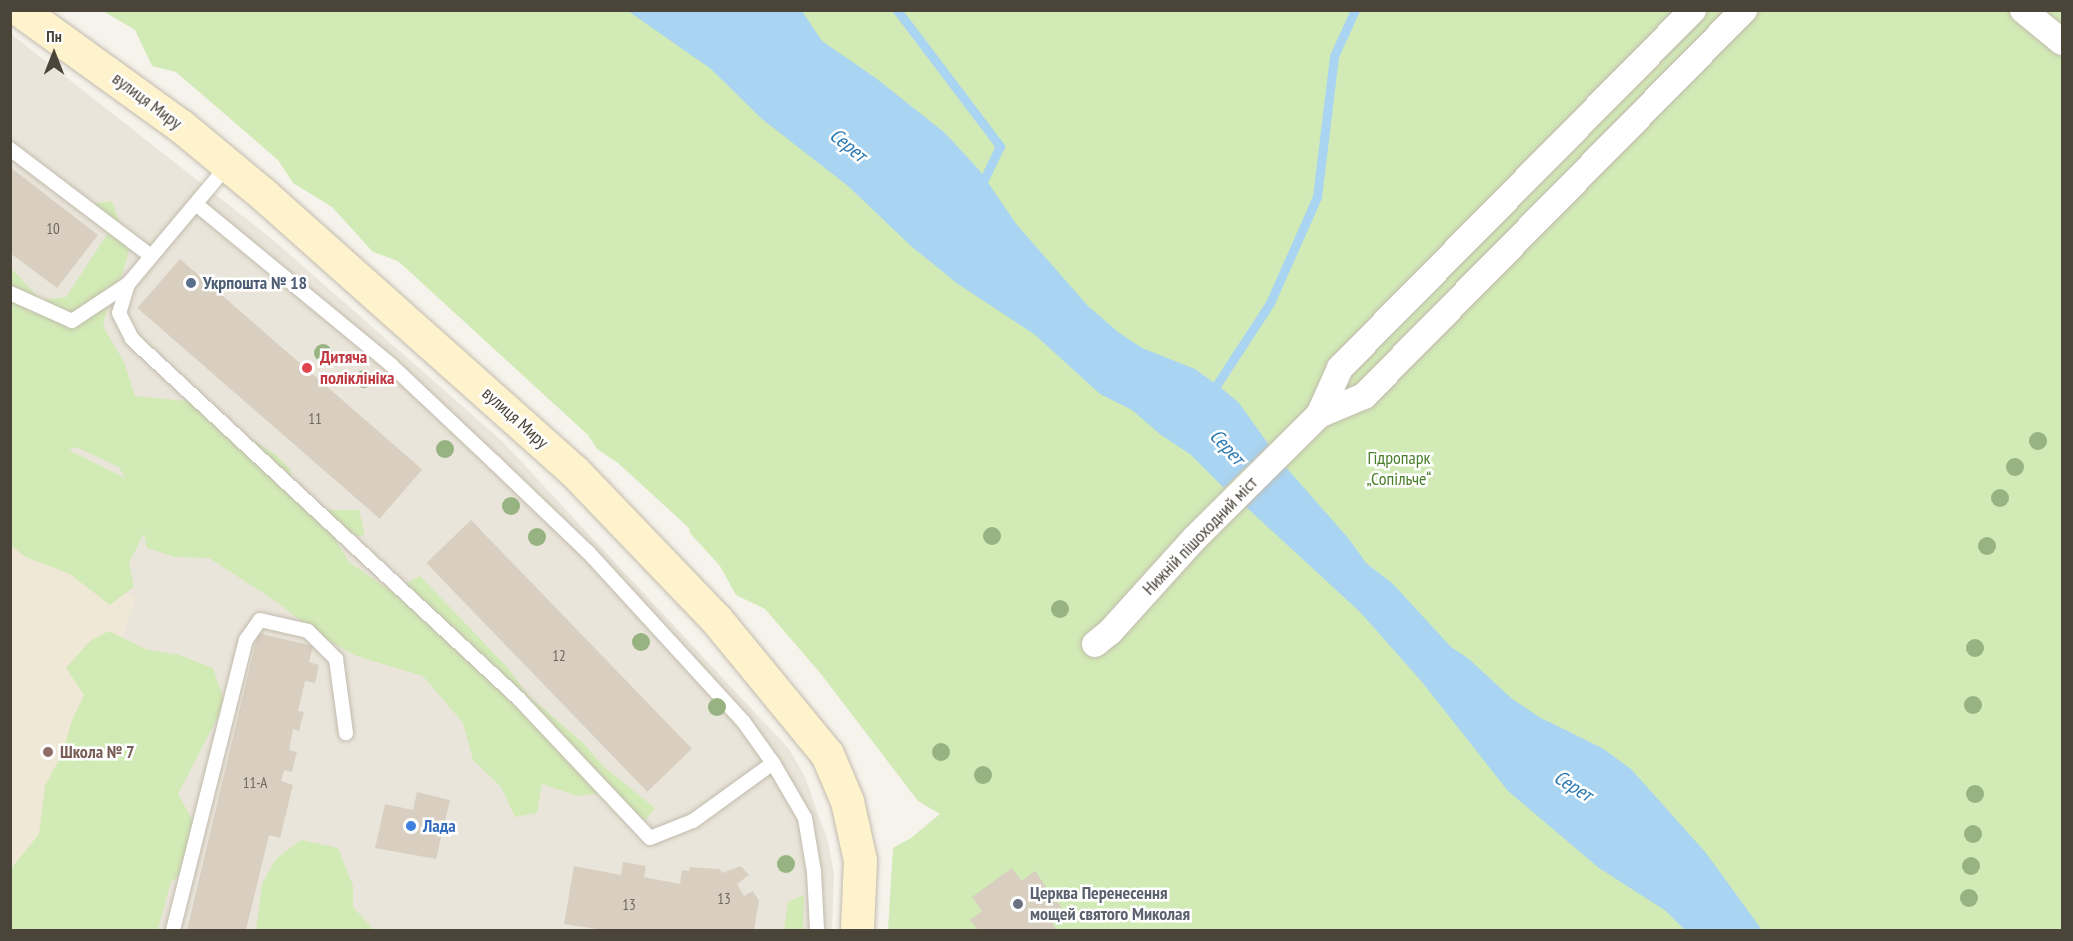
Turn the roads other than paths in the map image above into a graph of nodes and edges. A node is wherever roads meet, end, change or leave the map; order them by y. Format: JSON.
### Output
{"nodes":[{"id":1,"x":20,"y":10,"type":"edge"},
{"id":2,"x":1693,"y":10,"type":"edge"},
{"id":3,"x":1744,"y":10,"type":"edge"},
{"id":4,"x":2023,"y":10,"type":"edge"},
{"id":5,"x":2062,"y":42,"type":"edge"},
{"id":6,"x":10,"y":149,"type":"edge"},
{"id":7,"x":228,"y":165,"type":"junction"},
{"id":8,"x":196,"y":204,"type":"junction"},
{"id":9,"x":151,"y":256,"type":"junction"},
{"id":10,"x":128,"y":284,"type":"junction"},
{"id":11,"x":10,"y":293,"type":"edge"},
{"id":12,"x":1312,"y":422,"type":"junction"},
{"id":13,"x":1095,"y":644,"type":"dead end"},
{"id":14,"x":346,"y":733,"type":"dead end"},
{"id":15,"x":773,"y":763,"type":"junction"},
{"id":16,"x":173,"y":930,"type":"edge"},
{"id":17,"x":817,"y":930,"type":"edge"},
{"id":18,"x":856,"y":930,"type":"edge"}],
"edges":[{"from":1,"to":7,"type":"main road","name":"вулиця Миру"},
{"from":2,"to":12,"type":"street"},
{"from":3,"to":12,"type":"street"},
{"from":4,"to":5,"type":"street"},
{"from":6,"to":9,"type":"lane"},
{"from":7,"to":8,"type":"lane"},
{"from":7,"to":18,"type":"main road","name":"вулиця Миру"},
{"from":8,"to":9,"type":"lane"},
{"from":8,"to":15,"type":"lane"},
{"from":9,"to":10,"type":"lane"},
{"from":10,"to":11,"type":"lane"},
{"from":10,"to":15,"type":"lane"},
{"from":12,"to":13,"type":"street","name":"Нижній пішоходний міст"},
{"from":14,"to":16,"type":"lane"},
{"from":15,"to":17,"type":"lane"}]}
